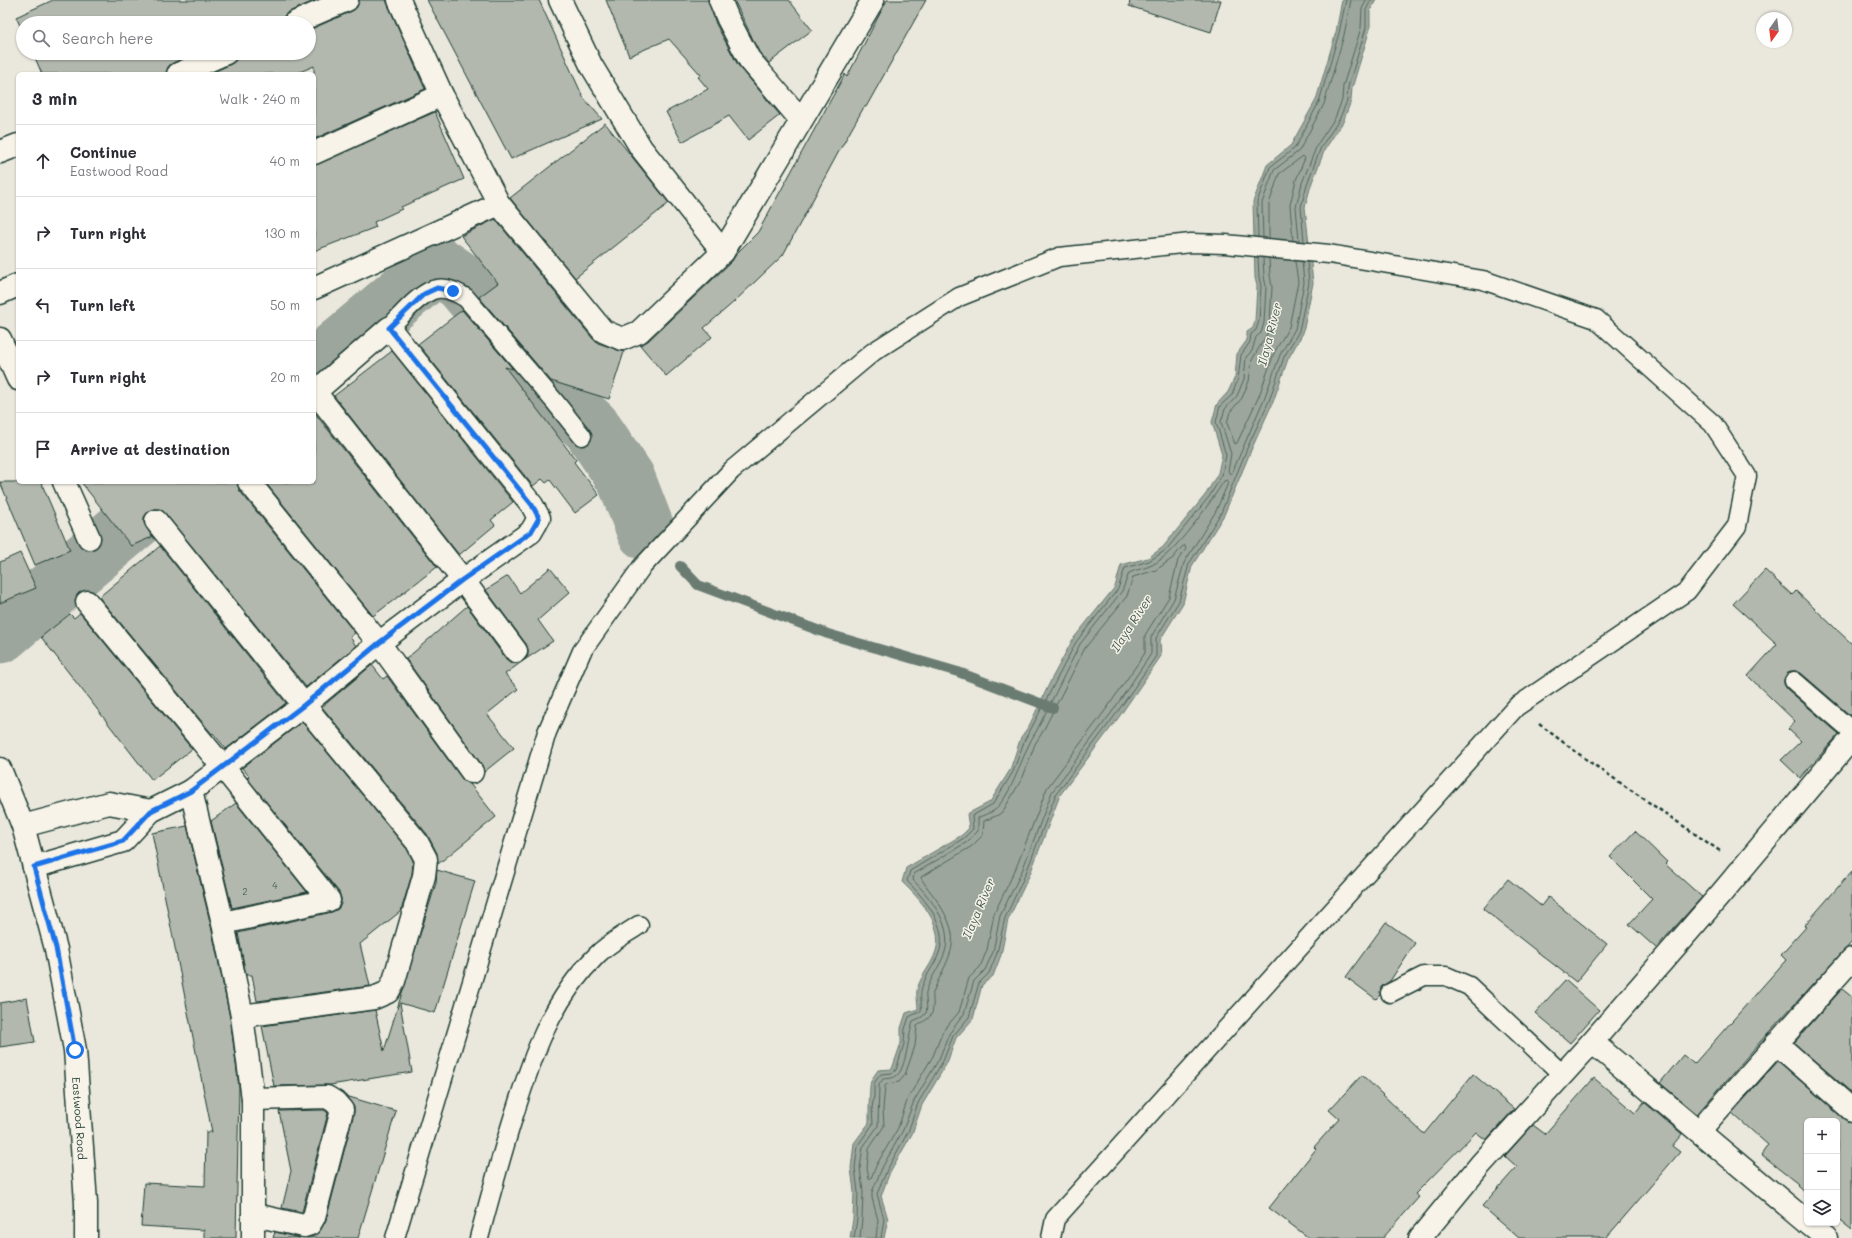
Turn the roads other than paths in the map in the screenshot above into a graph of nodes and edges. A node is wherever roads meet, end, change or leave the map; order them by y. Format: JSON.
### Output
{"nodes":[{"id":1,"x":346,"y":0,"type":"edge"},
{"id":2,"x":399,"y":0,"type":"edge"},
{"id":3,"x":560,"y":0,"type":"edge"},
{"id":4,"x":720,"y":0,"type":"edge"},
{"id":5,"x":867,"y":3,"type":"edge"},
{"id":6,"x":310,"y":16,"type":"edge"},
{"id":7,"x":210,"y":60,"type":"edge"},
{"id":8,"x":183,"y":72,"type":"edge"},
{"id":9,"x":442,"y":96,"type":"junction"},
{"id":10,"x":801,"y":120,"type":"junction"},
{"id":11,"x":16,"y":146,"type":"edge"},
{"id":12,"x":0,"y":152,"type":"edge"},
{"id":13,"x":316,"y":152,"type":"edge"},
{"id":14,"x":499,"y":204,"type":"junction"},
{"id":15,"x":723,"y":252,"type":"junction"},
{"id":16,"x":16,"y":286,"type":"edge"},
{"id":17,"x":316,"y":287,"type":"edge"},
{"id":18,"x":0,"y":293,"type":"edge"},
{"id":19,"x":389,"y":328,"type":"junction"},
{"id":20,"x":0,"y":339,"type":"edge"},
{"id":21,"x":16,"y":375,"type":"edge"},
{"id":22,"x":316,"y":391,"type":"edge"},
{"id":23,"x":316,"y":393,"type":"edge"},
{"id":24,"x":582,"y":436,"type":"dead end"},
{"id":25,"x":65,"y":484,"type":"edge"},
{"id":26,"x":251,"y":484,"type":"edge"},
{"id":27,"x":156,"y":521,"type":"dead end"},
{"id":28,"x":89,"y":538,"type":"dead end"},
{"id":29,"x":462,"y":580,"type":"junction"},
{"id":30,"x":87,"y":602,"type":"dead end"},
{"id":31,"x":379,"y":643,"type":"junction"},
{"id":32,"x":516,"y":651,"type":"dead end"},
{"id":33,"x":1794,"y":681,"type":"dead end"},
{"id":34,"x":304,"y":705,"type":"junction"},
{"id":35,"x":1852,"y":731,"type":"edge"},
{"id":36,"x":1852,"y":738,"type":"edge"},
{"id":37,"x":223,"y":767,"type":"junction"},
{"id":38,"x":0,"y":769,"type":"edge"},
{"id":39,"x":472,"y":772,"type":"dead end"},
{"id":40,"x":191,"y":791,"type":"junction"},
{"id":41,"x":151,"y":811,"type":"junction"},
{"id":42,"x":22,"y":826,"type":"junction"},
{"id":43,"x":34,"y":867,"type":"junction"},
{"id":44,"x":223,"y":924,"type":"junction"},
{"id":45,"x":639,"y":925,"type":"dead end"},
{"id":46,"x":1849,"y":967,"type":"edge"},
{"id":47,"x":1390,"y":993,"type":"dead end"},
{"id":48,"x":242,"y":1016,"type":"junction"},
{"id":49,"x":1592,"y":1042,"type":"junction"},
{"id":50,"x":1776,"y":1043,"type":"junction"},
{"id":51,"x":1562,"y":1074,"type":"junction"},
{"id":52,"x":253,"y":1099,"type":"junction"},
{"id":53,"x":1852,"y":1110,"type":"edge"},
{"id":54,"x":1699,"y":1131,"type":"junction"},
{"id":55,"x":254,"y":1215,"type":"junction"},
{"id":56,"x":1804,"y":1219,"type":"edge"},
{"id":57,"x":1812,"y":1226,"type":"edge"},
{"id":58,"x":86,"y":1238,"type":"edge"},
{"id":59,"x":253,"y":1238,"type":"edge"},
{"id":60,"x":395,"y":1238,"type":"edge"},
{"id":61,"x":479,"y":1238,"type":"edge"},
{"id":62,"x":1051,"y":1238,"type":"edge"},
{"id":63,"x":1420,"y":1238,"type":"edge"},
{"id":64,"x":1826,"y":1238,"type":"edge"}],
"edges":[{"from":1,"to":6,"type":"street"},
{"from":2,"to":9,"type":"street"},
{"from":3,"to":15,"type":"street"},
{"from":4,"to":10,"type":"street"},
{"from":5,"to":10,"type":"street"},
{"from":7,"to":8,"type":"street"},
{"from":9,"to":13,"type":"street"},
{"from":9,"to":14,"type":"street"},
{"from":10,"to":15,"type":"street"},
{"from":11,"to":12,"type":"street"},
{"from":14,"to":15,"type":"street"},
{"from":14,"to":17,"type":"street"},
{"from":16,"to":18,"type":"street"},
{"from":19,"to":22,"type":"street"},
{"from":19,"to":24,"type":"lane"},
{"from":19,"to":29,"type":"street"},
{"from":20,"to":21,"type":"street"},
{"from":23,"to":29,"type":"street"},
{"from":25,"to":28,"type":"street"},
{"from":26,"to":31,"type":"street"},
{"from":27,"to":34,"type":"street"},
{"from":29,"to":31,"type":"street"},
{"from":29,"to":32,"type":"street"},
{"from":30,"to":37,"type":"street"},
{"from":31,"to":34,"type":"street"},
{"from":31,"to":39,"type":"street"},
{"from":33,"to":35,"type":"lane"},
{"from":34,"to":37,"type":"street"},
{"from":34,"to":48,"type":"street"},
{"from":36,"to":49,"type":"street"},
{"from":37,"to":40,"type":"street"},
{"from":37,"to":44,"type":"street"},
{"from":38,"to":42,"type":"street","name":"Eastwood Road"},
{"from":40,"to":41,"type":"street"},
{"from":40,"to":44,"type":"street"},
{"from":41,"to":42,"type":"street"},
{"from":41,"to":43,"type":"street"},
{"from":42,"to":43,"type":"street","name":"Eastwood Road"},
{"from":43,"to":58,"type":"street","name":"Eastwood Road"},
{"from":44,"to":48,"type":"street"},
{"from":45,"to":61,"type":"lane"},
{"from":46,"to":50,"type":"street"},
{"from":47,"to":51,"type":"lane"},
{"from":48,"to":52,"type":"street"},
{"from":49,"to":51,"type":"street"},
{"from":49,"to":54,"type":"street"},
{"from":50,"to":53,"type":"street"},
{"from":50,"to":54,"type":"street"},
{"from":51,"to":63,"type":"street"},
{"from":52,"to":55,"type":"street"},
{"from":52,"to":55,"type":"street"},
{"from":54,"to":56,"type":"street"},
{"from":55,"to":59,"type":"street"},
{"from":57,"to":64,"type":"street"},
{"from":60,"to":62,"type":"lane"}]}
